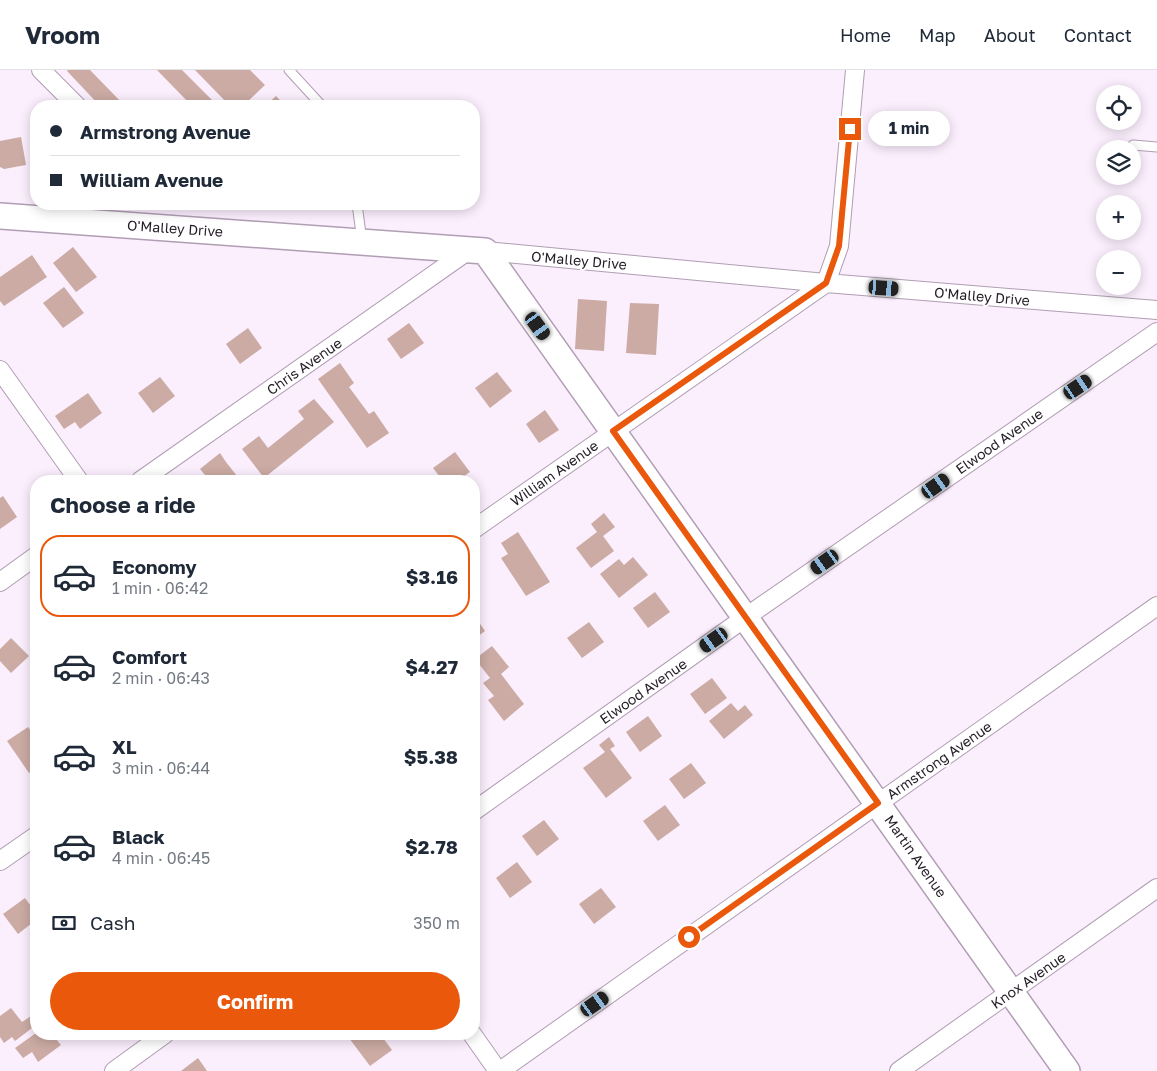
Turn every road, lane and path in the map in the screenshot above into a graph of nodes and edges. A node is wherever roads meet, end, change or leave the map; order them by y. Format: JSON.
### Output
{"nodes":[{"id":1,"x":41,"y":70,"type":"edge"},
{"id":2,"x":289,"y":70,"type":"edge"},
{"id":3,"x":855,"y":70,"type":"edge"},
{"id":4,"x":71,"y":100,"type":"edge"},
{"id":5,"x":316,"y":100,"type":"edge"},
{"id":6,"x":1141,"y":146,"type":"edge"},
{"id":7,"x":1157,"y":147,"type":"edge"},
{"id":8,"x":358,"y":210,"type":"edge"},
{"id":9,"x":0,"y":216,"type":"edge"},
{"id":10,"x":362,"y":242,"type":"junction"},
{"id":11,"x":477,"y":251,"type":"junction"},
{"id":12,"x":826,"y":283,"type":"junction"},
{"id":13,"x":1157,"y":310,"type":"edge"},
{"id":14,"x":1157,"y":332,"type":"edge"},
{"id":15,"x":0,"y":370,"type":"edge"},
{"id":16,"x":613,"y":431,"type":"junction"},
{"id":17,"x":75,"y":475,"type":"edge"},
{"id":18,"x":149,"y":475,"type":"edge"},
{"id":19,"x":480,"y":525,"type":"edge"},
{"id":20,"x":30,"y":560,"type":"edge"},
{"id":21,"x":0,"y":582,"type":"edge"},
{"id":22,"x":1157,"y":606,"type":"edge"},
{"id":23,"x":746,"y":617,"type":"junction"},
{"id":24,"x":878,"y":803,"type":"junction"},
{"id":25,"x":480,"y":807,"type":"edge"},
{"id":26,"x":30,"y":840,"type":"edge"},
{"id":27,"x":0,"y":861,"type":"edge"},
{"id":28,"x":1157,"y":888,"type":"edge"},
{"id":29,"x":1012,"y":992,"type":"junction"},
{"id":30,"x":157,"y":1040,"type":"edge"},
{"id":31,"x":476,"y":1040,"type":"edge"},
{"id":32,"x":114,"y":1071,"type":"edge"},
{"id":33,"x":499,"y":1071,"type":"edge"},
{"id":34,"x":898,"y":1071,"type":"edge"},
{"id":35,"x":1066,"y":1071,"type":"edge"}],
"edges":[{"from":1,"to":4,"type":"street"},
{"from":2,"to":5,"type":"lane"},
{"from":3,"to":12,"type":"street"},
{"from":6,"to":7,"type":"lane"},
{"from":8,"to":10,"type":"lane"},
{"from":9,"to":10,"type":"street","name":"O'Malley Drive"},
{"from":10,"to":11,"type":"street","name":"O'Malley Drive"},
{"from":11,"to":12,"type":"street","name":"O'Malley Drive"},
{"from":11,"to":16,"type":"street","name":"Martin Avenue"},
{"from":11,"to":18,"type":"street","name":"Chris Avenue"},
{"from":12,"to":13,"type":"street","name":"O'Malley Drive"},
{"from":12,"to":16,"type":"street","name":"William Avenue"},
{"from":14,"to":23,"type":"street","name":"Elwood Avenue"},
{"from":15,"to":17,"type":"street"},
{"from":16,"to":19,"type":"street","name":"William Avenue"},
{"from":16,"to":23,"type":"street","name":"Martin Avenue"},
{"from":20,"to":21,"type":"street"},
{"from":22,"to":24,"type":"street","name":"Armstrong Avenue"},
{"from":23,"to":24,"type":"street","name":"Martin Avenue"},
{"from":23,"to":25,"type":"street","name":"Elwood Avenue"},
{"from":24,"to":29,"type":"street","name":"Martin Avenue"},
{"from":24,"to":33,"type":"street","name":"Armstrong Avenue"},
{"from":26,"to":27,"type":"street"},
{"from":28,"to":29,"type":"street","name":"Knox Avenue"},
{"from":29,"to":34,"type":"street","name":"Knox Avenue"},
{"from":29,"to":35,"type":"street","name":"Martin Avenue"},
{"from":30,"to":32,"type":"street"},
{"from":31,"to":33,"type":"street"}]}
